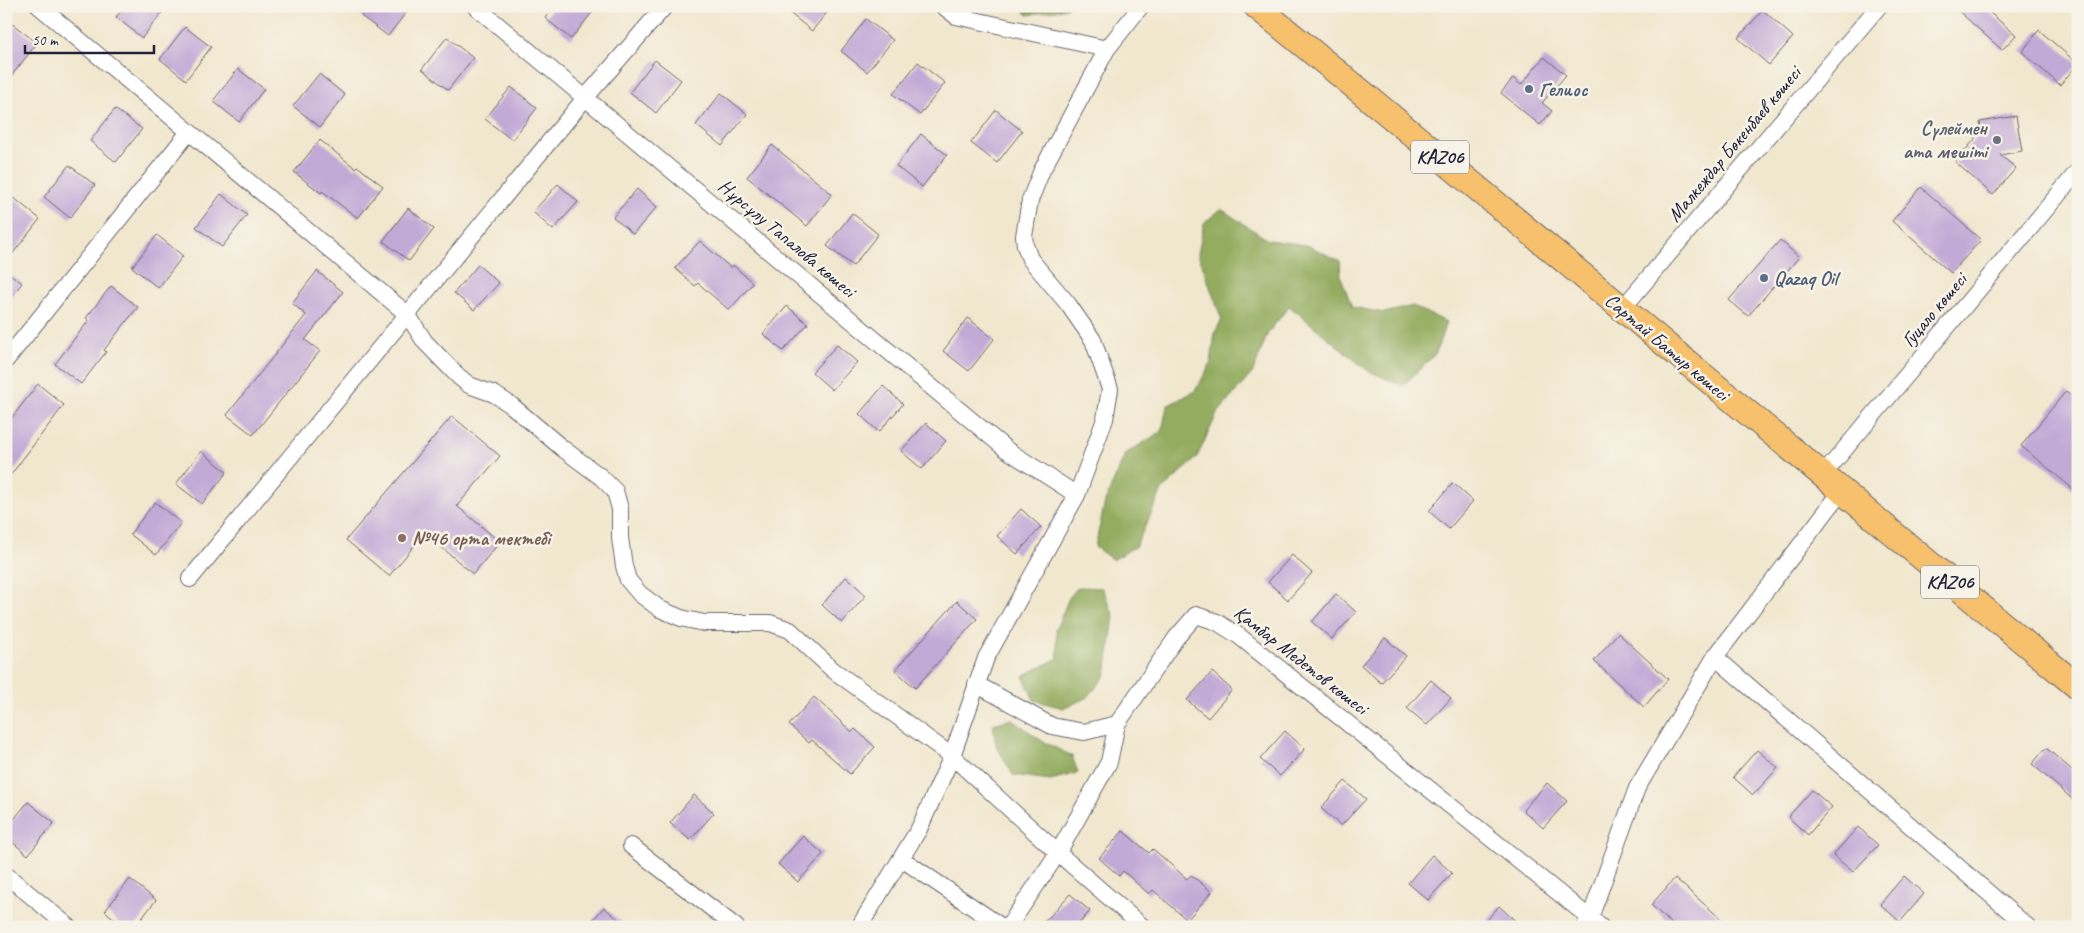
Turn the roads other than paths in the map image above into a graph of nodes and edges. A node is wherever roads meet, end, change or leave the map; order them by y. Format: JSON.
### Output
{"nodes":[{"id":1,"x":39,"y":6,"type":"edge"},
{"id":2,"x":474,"y":6,"type":"edge"},
{"id":3,"x":665,"y":6,"type":"edge"},
{"id":4,"x":943,"y":6,"type":"edge"},
{"id":5,"x":1141,"y":6,"type":"edge"},
{"id":6,"x":1256,"y":6,"type":"edge"},
{"id":7,"x":1879,"y":6,"type":"edge"},
{"id":8,"x":1107,"y":49,"type":"junction"},
{"id":9,"x":586,"y":98,"type":"junction"},
{"id":10,"x":189,"y":132,"type":"junction"},
{"id":11,"x":2078,"y":171,"type":"edge"},
{"id":12,"x":1622,"y":309,"type":"junction"},
{"id":13,"x":407,"y":314,"type":"junction"},
{"id":14,"x":6,"y":360,"type":"edge"},
{"id":15,"x":1823,"y":476,"type":"junction"},
{"id":16,"x":1841,"y":492,"type":"junction"},
{"id":17,"x":1077,"y":496,"type":"junction"},
{"id":18,"x":190,"y":579,"type":"dead end"},
{"id":19,"x":1716,"y":657,"type":"junction"},
{"id":20,"x":976,"y":684,"type":"junction"},
{"id":21,"x":2078,"y":687,"type":"edge"},
{"id":22,"x":1117,"y":724,"type":"junction"},
{"id":23,"x":952,"y":756,"type":"junction"},
{"id":24,"x":631,"y":846,"type":"dead end"},
{"id":25,"x":1058,"y":854,"type":"junction"},
{"id":26,"x":902,"y":860,"type":"junction"},
{"id":27,"x":6,"y":875,"type":"edge"},
{"id":28,"x":1592,"y":924,"type":"edge"},
{"id":29,"x":69,"y":927,"type":"edge"},
{"id":30,"x":736,"y":927,"type":"edge"},
{"id":31,"x":859,"y":927,"type":"edge"},
{"id":32,"x":1002,"y":927,"type":"edge"},
{"id":33,"x":1008,"y":927,"type":"edge"},
{"id":34,"x":1143,"y":927,"type":"edge"},
{"id":35,"x":2028,"y":927,"type":"edge"}],
"edges":[{"from":1,"to":10,"type":"street"},
{"from":2,"to":9,"type":"street","name":"Нұрсұлу Тапалова көшесі"},
{"from":3,"to":9,"type":"street"},
{"from":4,"to":8,"type":"street"},
{"from":5,"to":8,"type":"street"},
{"from":6,"to":12,"type":"highway","name":"Сартай Батыр көшесі","number":"KАZ06"},
{"from":7,"to":12,"type":"street","name":"Малкеждар Бөкенбаев көшесі"},
{"from":8,"to":17,"type":"street"},
{"from":9,"to":13,"type":"street"},
{"from":9,"to":17,"type":"street","name":"Нұрсұлу Тапалова көшесі"},
{"from":10,"to":13,"type":"street"},
{"from":10,"to":14,"type":"street"},
{"from":11,"to":15,"type":"street","name":"Гуцало көшесі"},
{"from":12,"to":15,"type":"highway","name":"Сартай Батыр көшесі","number":"KАZ06"},
{"from":13,"to":18,"type":"street"},
{"from":13,"to":23,"type":"street"},
{"from":15,"to":16,"type":"highway","name":"Сартай Батыр көшесі","number":"KАZ06"},
{"from":16,"to":19,"type":"street"},
{"from":16,"to":21,"type":"highway","name":"Сартай Батыр көшесі","number":"KАZ06"},
{"from":17,"to":20,"type":"street"},
{"from":19,"to":28,"type":"street"},
{"from":19,"to":35,"type":"street"},
{"from":20,"to":22,"type":"street"},
{"from":20,"to":23,"type":"street"},
{"from":22,"to":25,"type":"street"},
{"from":22,"to":28,"type":"street","name":"Қамбар Медетов көшесі"},
{"from":23,"to":25,"type":"street"},
{"from":23,"to":26,"type":"street"},
{"from":24,"to":30,"type":"street"},
{"from":25,"to":33,"type":"street"},
{"from":25,"to":34,"type":"street"},
{"from":26,"to":31,"type":"street"},
{"from":26,"to":32,"type":"street"},
{"from":27,"to":29,"type":"street"}]}
